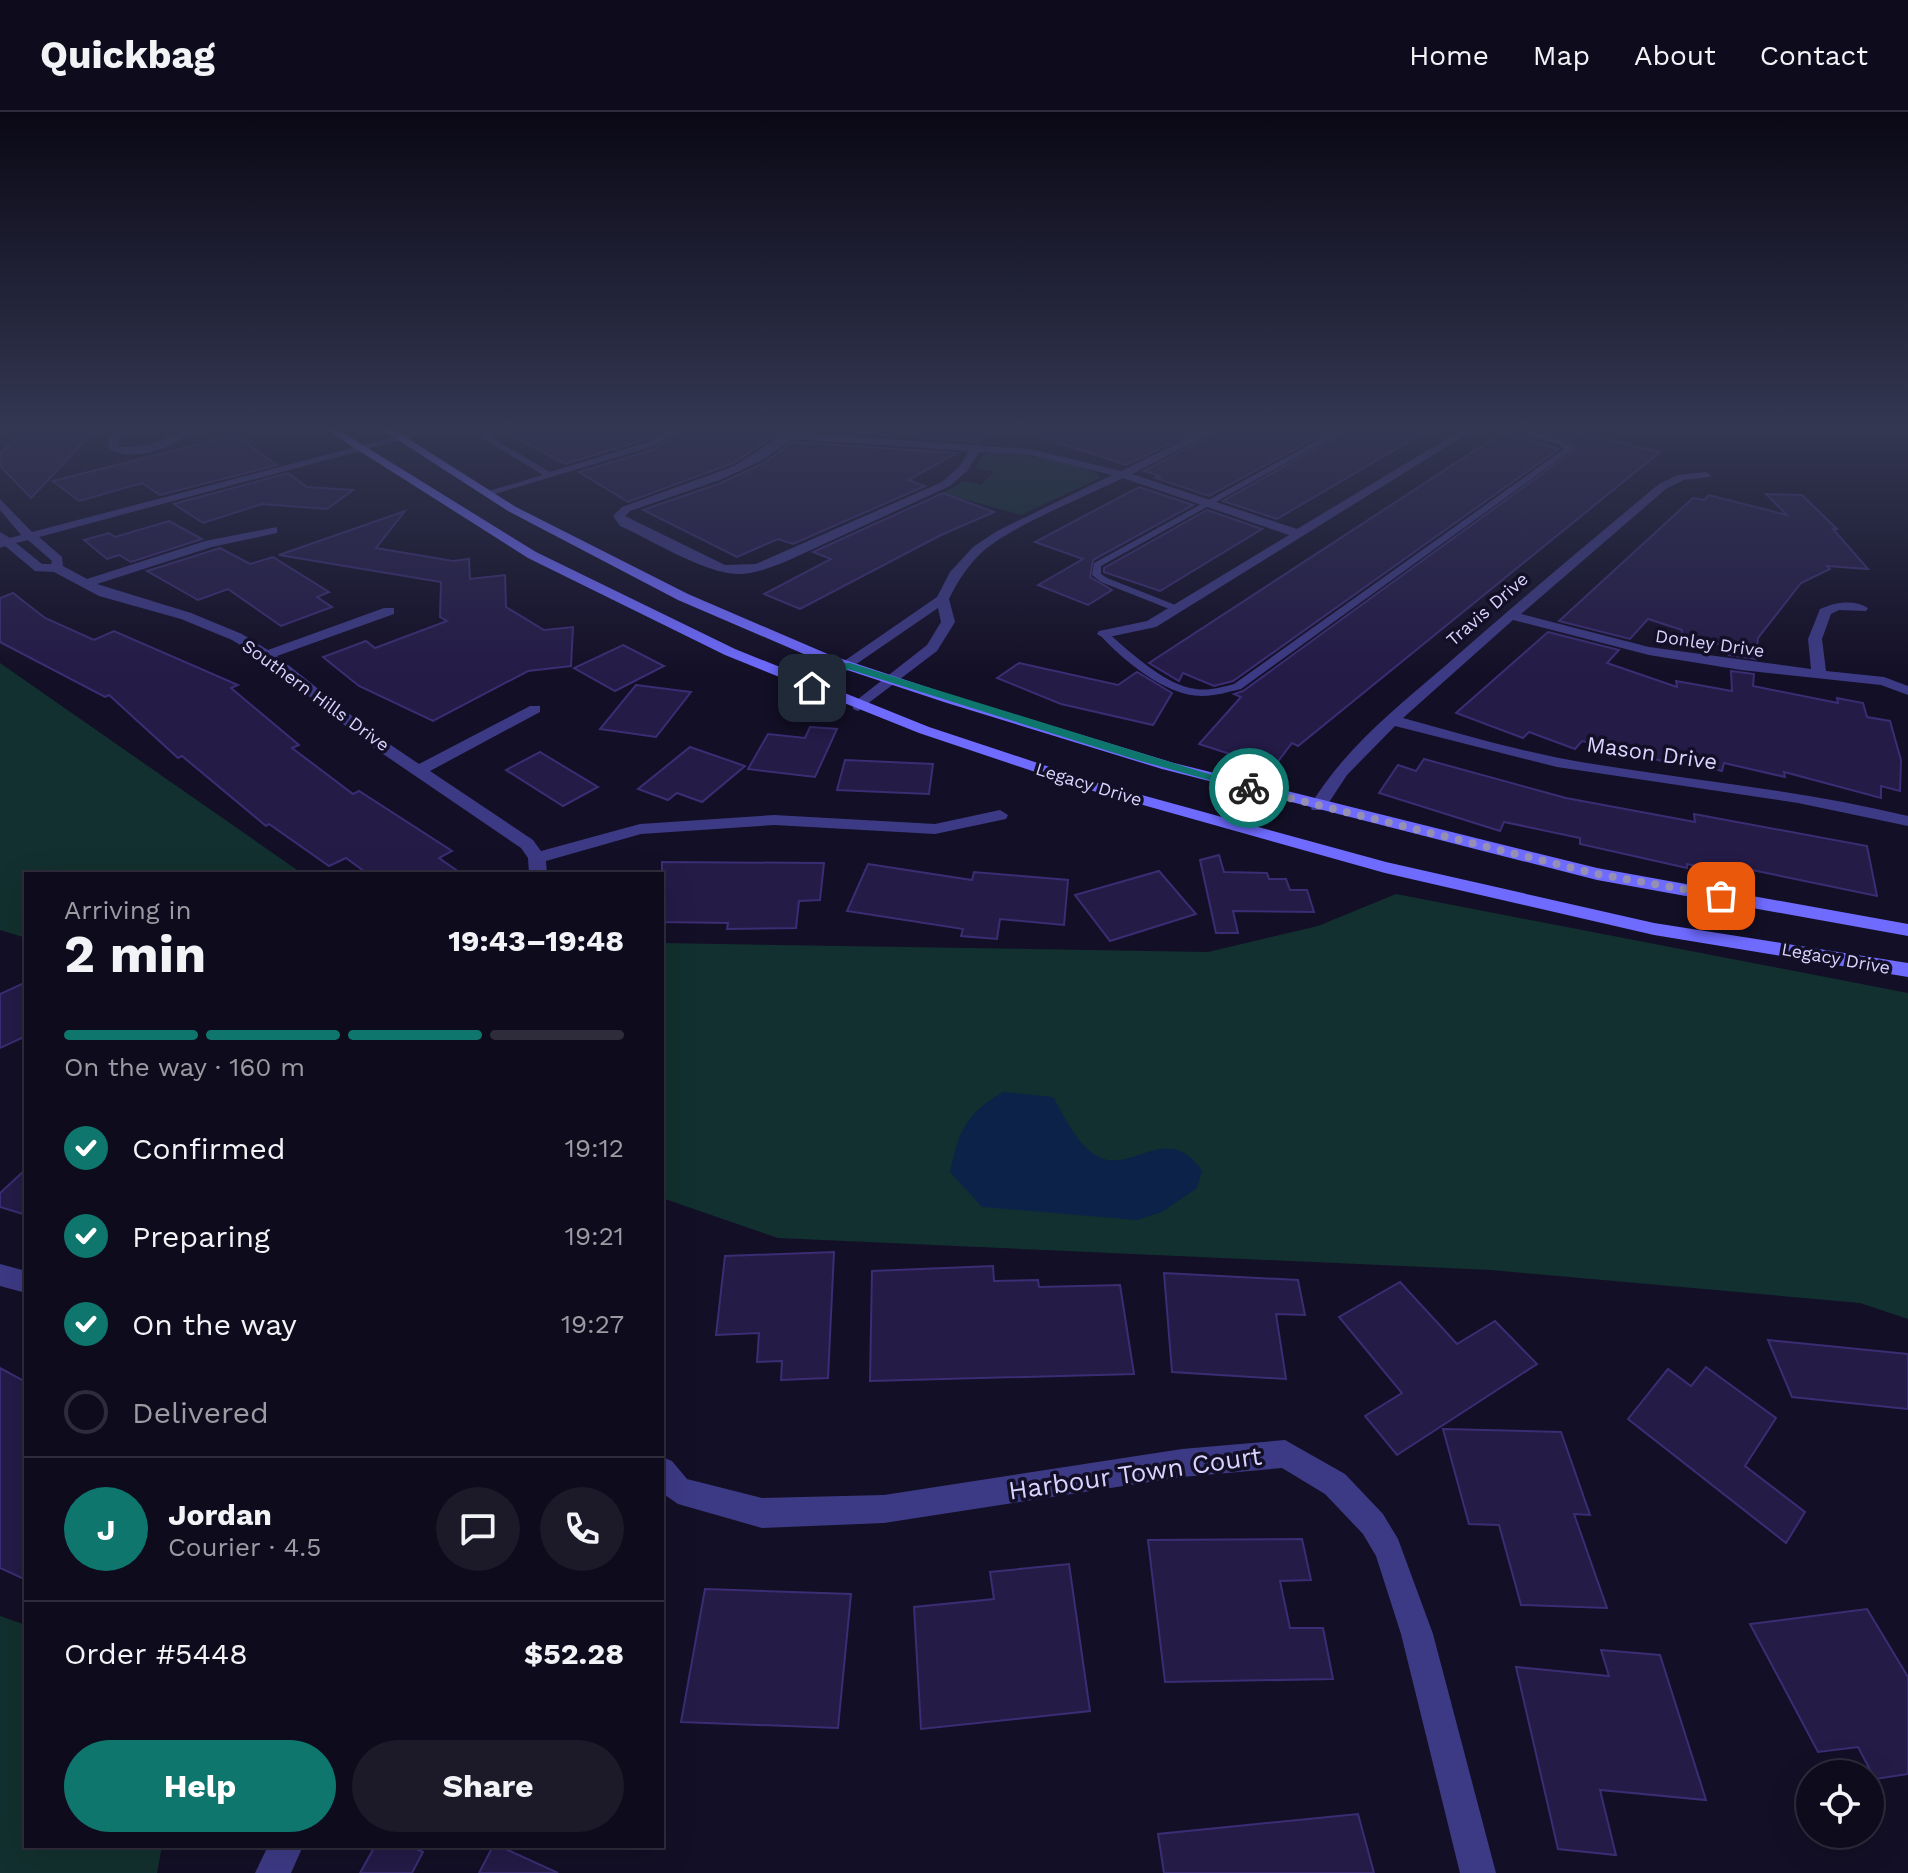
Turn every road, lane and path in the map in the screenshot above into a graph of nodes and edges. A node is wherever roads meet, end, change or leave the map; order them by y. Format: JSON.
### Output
{"nodes":[{"id":1,"x":8,"y":511,"type":"edge"},
{"id":2,"x":95,"y":511,"type":"edge"},
{"id":3,"x":104,"y":511,"type":"edge"},
{"id":4,"x":462,"y":511,"type":"edge"},
{"id":5,"x":519,"y":511,"type":"edge"},
{"id":6,"x":624,"y":511,"type":"edge"},
{"id":7,"x":886,"y":511,"type":"edge"},
{"id":8,"x":1047,"y":511,"type":"edge"},
{"id":9,"x":1192,"y":511,"type":"edge"},
{"id":10,"x":1231,"y":511,"type":"edge"},
{"id":11,"x":1336,"y":511,"type":"edge"},
{"id":12,"x":1482,"y":511,"type":"edge"},
{"id":13,"x":1633,"y":511,"type":"edge"},
{"id":14,"x":273,"y":530,"type":"dead end"},
{"id":15,"x":24,"y":531,"type":"junction"},
{"id":16,"x":1299,"y":534,"type":"junction"},
{"id":17,"x":1,"y":538,"type":"edge"},
{"id":18,"x":56,"y":568,"type":"junction"},
{"id":19,"x":85,"y":584,"type":"junction"},
{"id":20,"x":942,"y":599,"type":"junction"},
{"id":21,"x":1175,"y":608,"type":"junction"},
{"id":22,"x":1861,"y":608,"type":"dead end"},
{"id":23,"x":389,"y":611,"type":"dead end"},
{"id":24,"x":1510,"y":615,"type":"junction"},
{"id":25,"x":1104,"y":634,"type":"joint"},
{"id":26,"x":267,"y":655,"type":"junction"},
{"id":27,"x":847,"y":665,"type":"junction"},
{"id":28,"x":1819,"y":674,"type":"junction"},
{"id":29,"x":891,"y":680,"type":"junction"},
{"id":30,"x":812,"y":688,"type":"junction"},
{"id":31,"x":1908,"y":691,"type":"edge"},
{"id":32,"x":858,"y":706,"type":"junction"},
{"id":33,"x":535,"y":709,"type":"dead end"},
{"id":34,"x":1392,"y":720,"type":"junction"},
{"id":35,"x":421,"y":769,"type":"junction"},
{"id":36,"x":1318,"y":806,"type":"junction"},
{"id":37,"x":1000,"y":815,"type":"dead end"},
{"id":38,"x":1908,"y":821,"type":"edge"},
{"id":39,"x":538,"y":866,"type":"edge"},
{"id":40,"x":1908,"y":930,"type":"edge"},
{"id":41,"x":1908,"y":970,"type":"edge"},
{"id":42,"x":0,"y":1275,"type":"edge"},
{"id":43,"x":24,"y":1281,"type":"edge"},
{"id":44,"x":664,"y":1473,"type":"edge"},
{"id":45,"x":285,"y":1848,"type":"edge"},
{"id":46,"x":273,"y":1873,"type":"edge"},
{"id":47,"x":1478,"y":1873,"type":"edge"}],
"edges":[{"from":1,"to":15,"type":"street"},
{"from":2,"to":15,"type":"street"},
{"from":3,"to":15,"type":"street"},
{"from":4,"to":30,"type":"main road","name":"Legacy Drive"},
{"from":5,"to":27,"type":"main road","name":"Legacy Drive"},
{"from":6,"to":7,"type":"street"},
{"from":8,"to":20,"type":"street"},
{"from":9,"to":21,"type":"lane"},
{"from":10,"to":16,"type":"street"},
{"from":11,"to":16,"type":"street"},
{"from":12,"to":25,"type":"lane"},
{"from":13,"to":24,"type":"street","name":"Travis Drive"},
{"from":14,"to":19,"type":"street"},
{"from":15,"to":17,"type":"street"},
{"from":15,"to":18,"type":"street","name":"Southern Hills Drive"},
{"from":16,"to":21,"type":"street"},
{"from":17,"to":18,"type":"street","name":"Southern Hills Drive"},
{"from":18,"to":19,"type":"street","name":"Southern Hills Drive"},
{"from":19,"to":26,"type":"street","name":"Southern Hills Drive"},
{"from":20,"to":27,"type":"street"},
{"from":20,"to":29,"type":"street"},
{"from":21,"to":25,"type":"street"},
{"from":22,"to":28,"type":"street"},
{"from":23,"to":26,"type":"street"},
{"from":24,"to":28,"type":"street","name":"Donley Drive"},
{"from":24,"to":34,"type":"street","name":"Travis Drive"},
{"from":26,"to":35,"type":"street","name":"Southern Hills Drive"},
{"from":27,"to":29,"type":"main road","name":"Legacy Drive"},
{"from":27,"to":30,"type":"street"},
{"from":28,"to":31,"type":"street","name":"Donley Drive"},
{"from":29,"to":32,"type":"street"},
{"from":29,"to":36,"type":"main road","name":"Legacy Drive"},
{"from":30,"to":32,"type":"main road","name":"Legacy Drive"},
{"from":32,"to":41,"type":"main road","name":"Legacy Drive"},
{"from":33,"to":35,"type":"street"},
{"from":34,"to":36,"type":"street","name":"Travis Drive"},
{"from":34,"to":38,"type":"street","name":"Mason Drive"},
{"from":35,"to":39,"type":"street","name":"Southern Hills Drive"},
{"from":36,"to":40,"type":"main road","name":"Legacy Drive"},
{"from":37,"to":39,"type":"street"},
{"from":42,"to":43,"type":"street"},
{"from":44,"to":47,"type":"street","name":"Harbour Town Court"},
{"from":45,"to":46,"type":"street"}]}
